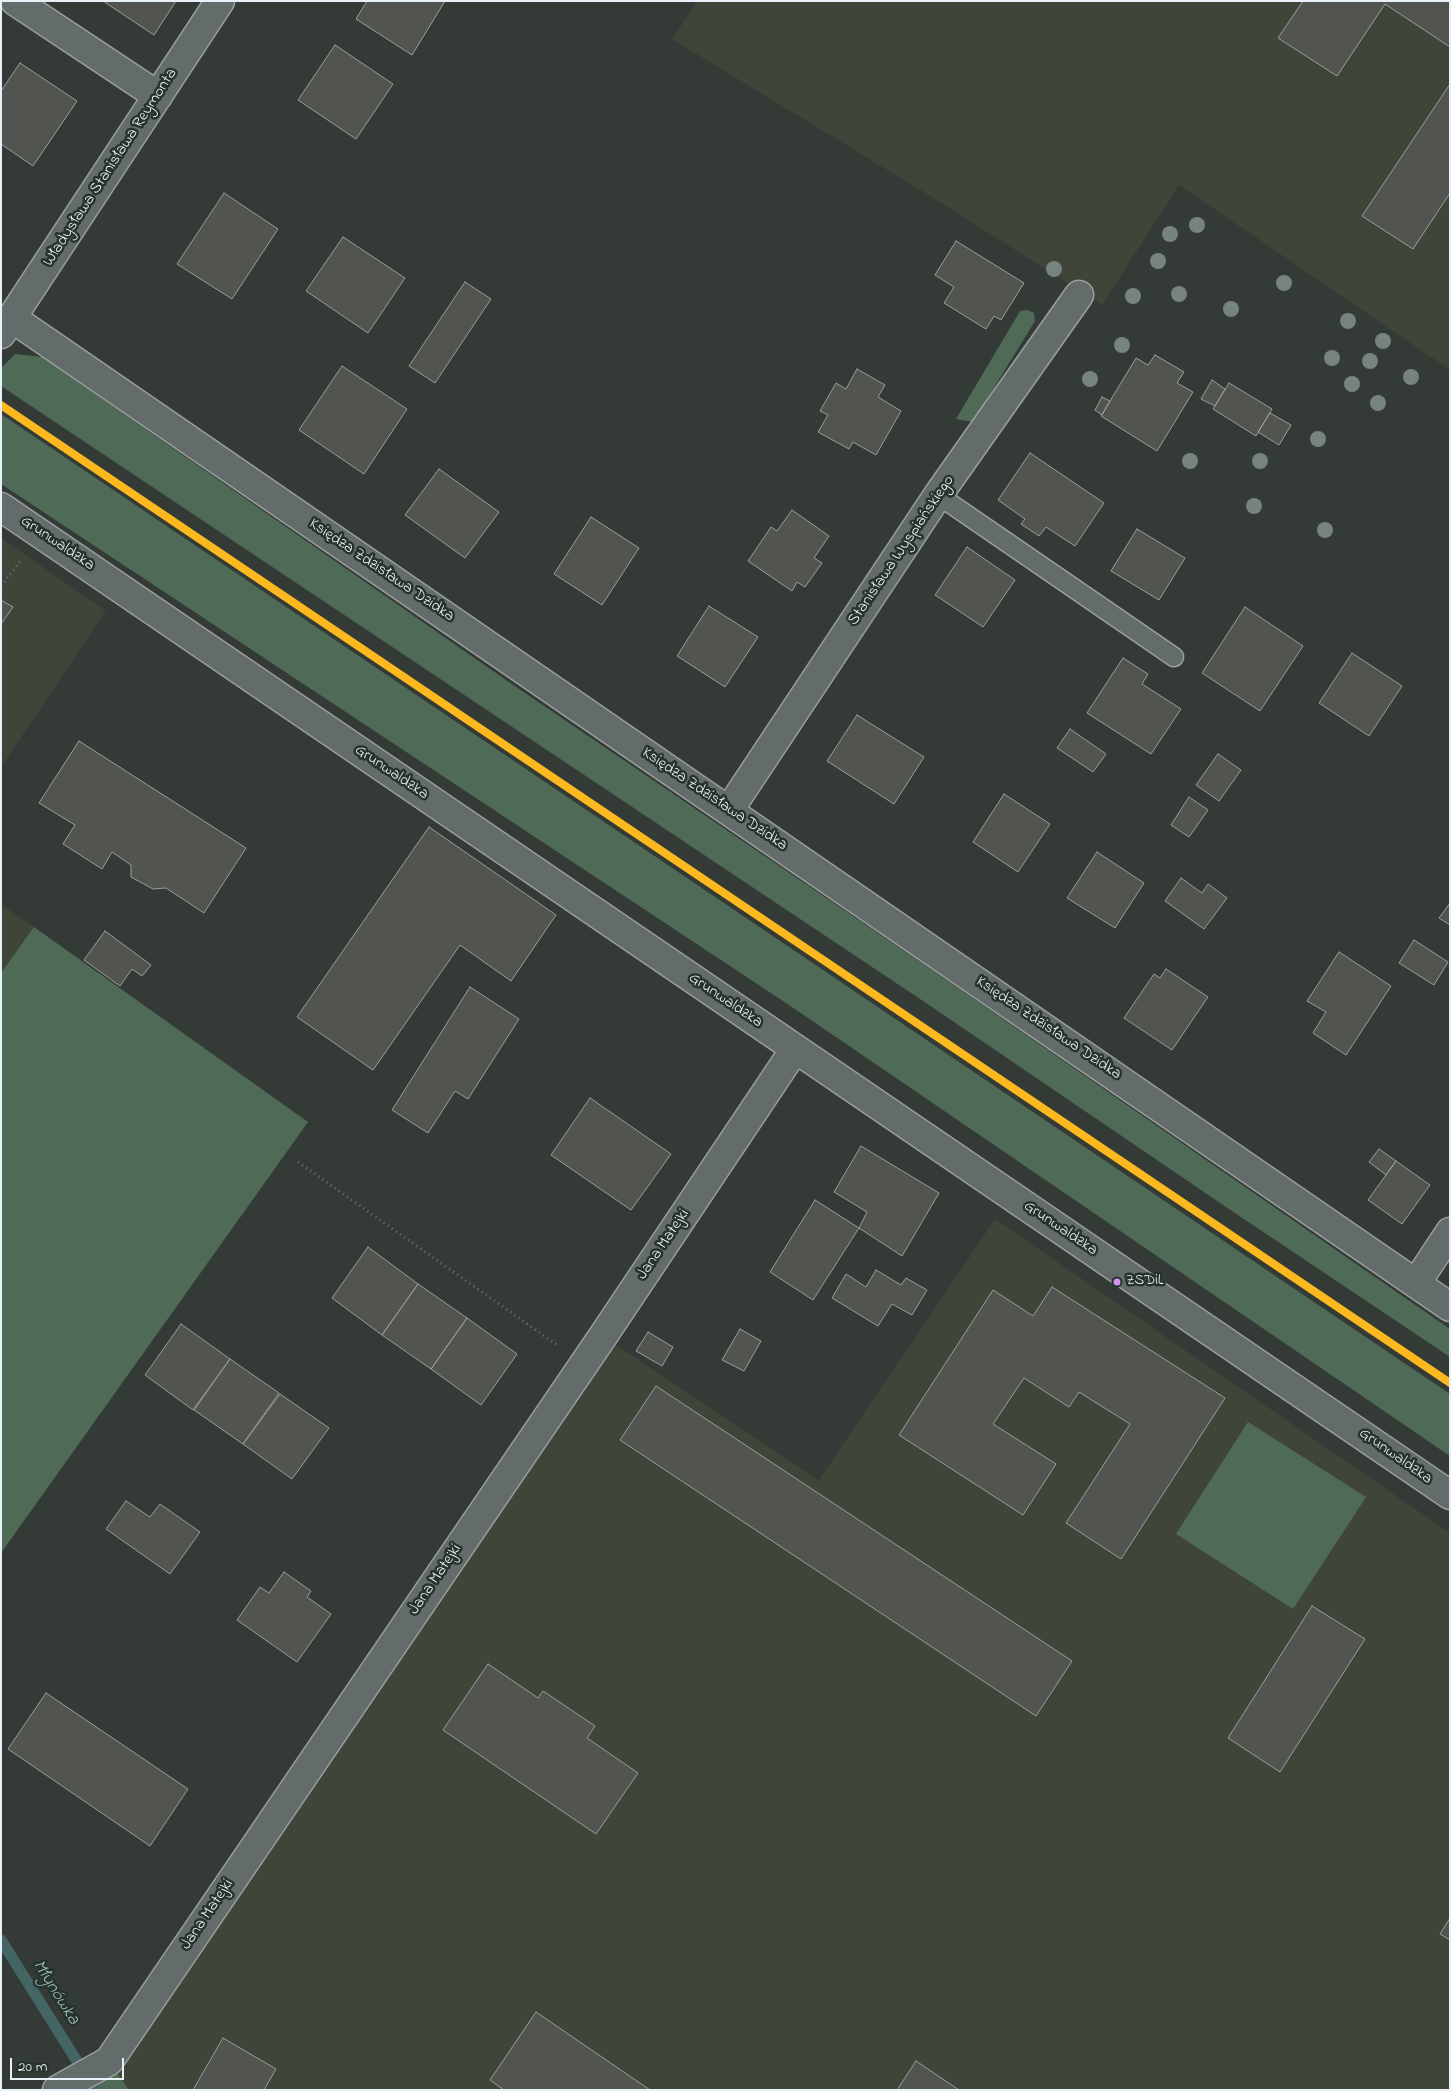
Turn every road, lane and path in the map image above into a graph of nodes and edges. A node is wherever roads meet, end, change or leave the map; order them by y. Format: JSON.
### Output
{"nodes":[{"id":1,"x":16,"y":1,"type":"edge"},
{"id":2,"x":220,"y":1,"type":"edge"},
{"id":3,"x":158,"y":96,"type":"junction"},
{"id":4,"x":1079,"y":296,"type":"dead end"},
{"id":5,"x":10,"y":310,"type":"edge"},
{"id":6,"x":938,"y":495,"type":"junction"},
{"id":7,"x":1,"y":507,"type":"edge"},
{"id":8,"x":1174,"y":657,"type":"dead end"},
{"id":9,"x":729,"y":810,"type":"junction"},
{"id":10,"x":795,"y":1049,"type":"junction"},
{"id":11,"x":298,"y":1162,"type":"dead end"},
{"id":12,"x":1450,"y":1232,"type":"edge"},
{"id":13,"x":1417,"y":1282,"type":"junction"},
{"id":14,"x":1450,"y":1306,"type":"edge"},
{"id":15,"x":584,"y":1364,"type":"junction"},
{"id":16,"x":1450,"y":1495,"type":"edge"},
{"id":17,"x":57,"y":2090,"type":"edge"}],
"edges":[{"from":1,"to":3,"type":"street"},
{"from":2,"to":3,"type":"street","name":"Władysława Stanisława Reymonta"},
{"from":3,"to":5,"type":"street","name":"Władysława Stanisława Reymonta"},
{"from":4,"to":6,"type":"street","name":"Stanisława Wyspiańskiego"},
{"from":5,"to":9,"type":"street","name":"Księdza Zdzisława Dzidka"},
{"from":6,"to":8,"type":"lane"},
{"from":6,"to":9,"type":"street","name":"Stanisława Wyspiańskiego"},
{"from":7,"to":10,"type":"street","name":"Grunwaldzka"},
{"from":9,"to":13,"type":"street","name":"Księdza Zdzisława Dzidka"},
{"from":10,"to":15,"type":"street","name":"Jana Matejki"},
{"from":10,"to":16,"type":"street","name":"Grunwaldzka"},
{"from":11,"to":15,"type":"path"},
{"from":12,"to":13,"type":"street"},
{"from":13,"to":14,"type":"street","name":"Księdza Zdzisława Dzidka"},
{"from":15,"to":17,"type":"street","name":"Jana Matejki"}]}
